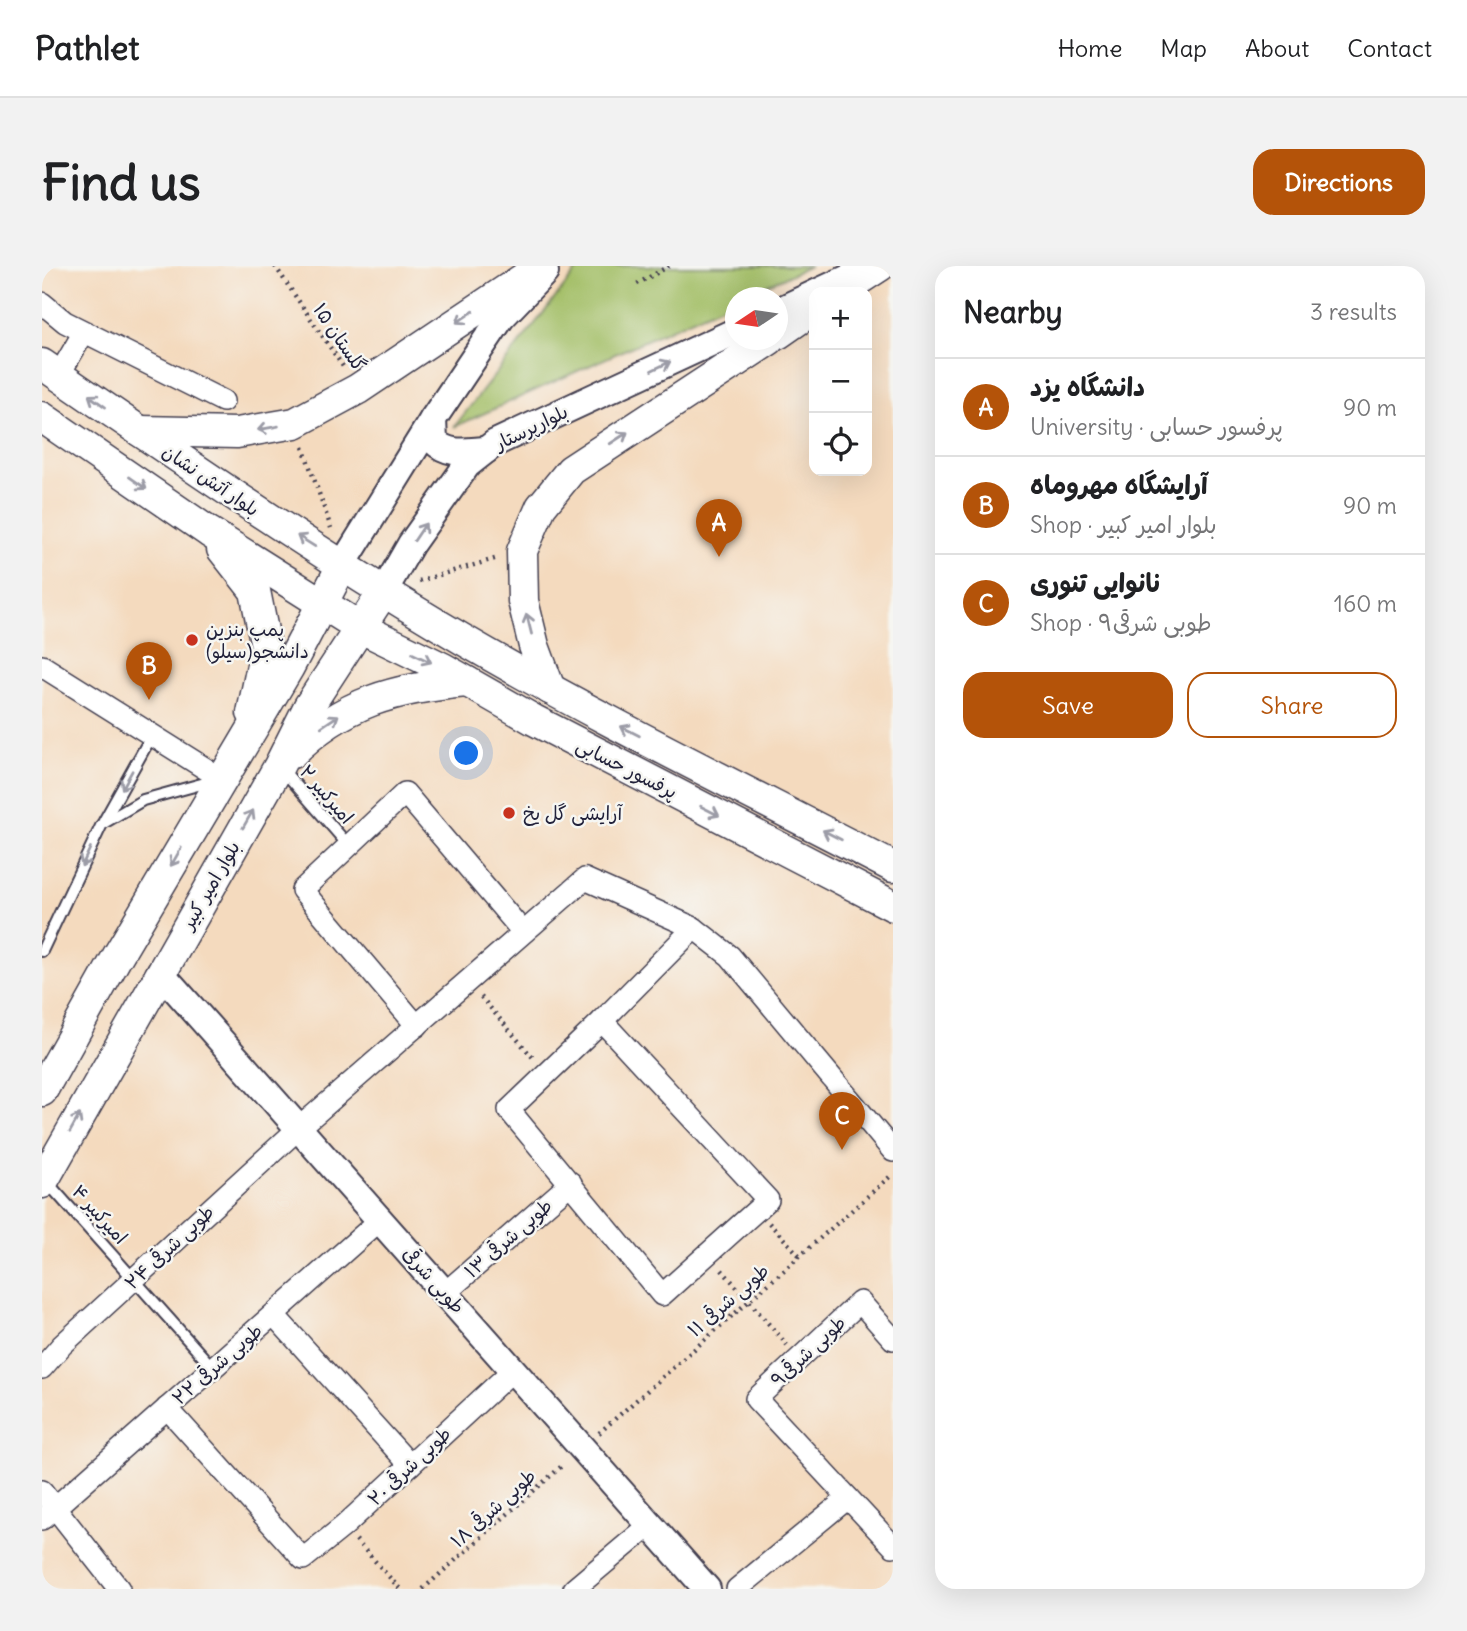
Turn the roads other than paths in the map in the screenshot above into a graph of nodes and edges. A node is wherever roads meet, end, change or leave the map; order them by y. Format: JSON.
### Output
{"nodes":[{"id":1,"x":542,"y":266,"type":"edge"},
{"id":2,"x":551,"y":266,"type":"edge"},
{"id":3,"x":874,"y":266,"type":"edge"},
{"id":4,"x":880,"y":266,"type":"edge"},
{"id":5,"x":829,"y":287,"type":"edge"},
{"id":6,"x":848,"y":287,"type":"edge"},
{"id":7,"x":809,"y":296,"type":"edge"},
{"id":8,"x":42,"y":303,"type":"edge"},
{"id":9,"x":788,"y":306,"type":"edge"},
{"id":10,"x":809,"y":312,"type":"edge"},
{"id":11,"x":788,"y":327,"type":"edge"},
{"id":12,"x":84,"y":332,"type":"junction"},
{"id":13,"x":725,"y":336,"type":"edge"},
{"id":14,"x":754,"y":350,"type":"edge"},
{"id":15,"x":51,"y":369,"type":"edge"},
{"id":16,"x":223,"y":401,"type":"dead end"},
{"id":17,"x":42,"y":416,"type":"edge"},
{"id":18,"x":433,"y":419,"type":"junction"},
{"id":19,"x":140,"y":431,"type":"junction"},
{"id":20,"x":486,"y":450,"type":"junction"},
{"id":21,"x":209,"y":532,"type":"junction"},
{"id":22,"x":343,"y":564,"type":"junction"},
{"id":23,"x":384,"y":591,"type":"junction"},
{"id":24,"x":323,"y":604,"type":"junction"},
{"id":25,"x":361,"y":628,"type":"junction"},
{"id":26,"x":42,"y":666,"type":"edge"},
{"id":27,"x":467,"y":682,"type":"junction"},
{"id":28,"x":550,"y":689,"type":"junction"},
{"id":29,"x":248,"y":732,"type":"junction"},
{"id":30,"x":152,"y":735,"type":"junction"},
{"id":31,"x":279,"y":766,"type":"junction"},
{"id":32,"x":222,"y":779,"type":"junction"},
{"id":33,"x":102,"y":824,"type":"junction"},
{"id":34,"x":349,"y":846,"type":"junction"},
{"id":35,"x":893,"y":867,"type":"edge"},
{"id":36,"x":893,"y":906,"type":"edge"},
{"id":37,"x":694,"y":928,"type":"junction"},
{"id":38,"x":523,"y":932,"type":"junction"},
{"id":39,"x":42,"y":951,"type":"edge"},
{"id":40,"x":160,"y":972,"type":"junction"},
{"id":41,"x":602,"y":1021,"type":"junction"},
{"id":42,"x":417,"y":1026,"type":"junction"},
{"id":43,"x":42,"y":1091,"type":"edge"},
{"id":44,"x":299,"y":1128,"type":"junction"},
{"id":45,"x":893,"y":1151,"type":"edge"},
{"id":46,"x":43,"y":1181,"type":"edge"},
{"id":47,"x":571,"y":1183,"type":"junction"},
{"id":48,"x":380,"y":1220,"type":"junction"},
{"id":49,"x":135,"y":1279,"type":"junction"},
{"id":50,"x":445,"y":1293,"type":"junction"},
{"id":51,"x":274,"y":1315,"type":"junction"},
{"id":52,"x":893,"y":1339,"type":"edge"},
{"id":53,"x":42,"y":1368,"type":"edge"},
{"id":54,"x":213,"y":1368,"type":"junction"},
{"id":55,"x":513,"y":1370,"type":"junction"},
{"id":56,"x":167,"y":1408,"type":"junction"},
{"id":57,"x":410,"y":1465,"type":"junction"},
{"id":58,"x":848,"y":1498,"type":"junction"},
{"id":59,"x":46,"y":1506,"type":"edge"},
{"id":60,"x":650,"y":1525,"type":"junction"},
{"id":61,"x":893,"y":1546,"type":"edge"},
{"id":62,"x":119,"y":1589,"type":"edge"},
{"id":63,"x":573,"y":1589,"type":"edge"},
{"id":64,"x":707,"y":1589,"type":"edge"},
{"id":65,"x":737,"y":1589,"type":"edge"}],
"edges":[{"from":1,"to":19,"type":"main road","one_way":true},
{"from":2,"to":18,"type":"street"},
{"from":3,"to":5,"type":"street"},
{"from":4,"to":6,"type":"main road"},
{"from":7,"to":9,"type":"street"},
{"from":8,"to":12,"type":"street"},
{"from":10,"to":11,"type":"main road"},
{"from":12,"to":15,"type":"street"},
{"from":12,"to":16,"type":"street"},
{"from":20,"to":13,"type":"street","name":"بلوارپرستار","one_way":true},
{"from":28,"to":14,"type":"main road","one_way":true},
{"from":19,"to":15,"type":"main road","name":"بلوار آتش نشان","one_way":true},
{"from":17,"to":21,"type":"main road","one_way":true},
{"from":18,"to":20,"type":"street"},
{"from":18,"to":22,"type":"street"},
{"from":22,"to":19,"type":"main road","name":"بلوار آتش نشان","one_way":true},
{"from":23,"to":20,"type":"street","name":"بلوارپرستار","one_way":true},
{"from":21,"to":24,"type":"main road"},
{"from":21,"to":29,"type":"main road"},
{"from":22,"to":23,"type":"main road","name":"بلوار آتش نشان"},
{"from":22,"to":24,"type":"main road"},
{"from":23,"to":25,"type":"main road","name":"بلوار امیر کبیر"},
{"from":23,"to":28,"type":"main road","name":"پرفسور حسابی"},
{"from":24,"to":25,"type":"main road"},
{"from":24,"to":29,"type":"main road"},
{"from":25,"to":27,"type":"main road","name":"پرفسور حسابی","one_way":true},
{"from":25,"to":31,"type":"main road","name":"بلوار امیر کبیر"},
{"from":26,"to":30,"type":"street"},
{"from":31,"to":27,"type":"main road","one_way":true},
{"from":27,"to":36,"type":"main road","name":"پرفسور حسابی","one_way":true},
{"from":35,"to":28,"type":"main road","name":"پرفسور حسابی","one_way":true},
{"from":29,"to":32,"type":"main road"},
{"from":30,"to":32,"type":"street"},
{"from":30,"to":33,"type":"lane","one_way":true},
{"from":31,"to":34,"type":"lane","name":"امیرکبیر ۲"},
{"from":40,"to":31,"type":"main road","name":"بلوار امیر کبیر","one_way":true},
{"from":32,"to":33,"type":"lane"},
{"from":32,"to":43,"type":"main road","one_way":true},
{"from":33,"to":39,"type":"lane","one_way":true},
{"from":34,"to":38,"type":"street"},
{"from":34,"to":42,"type":"street"},
{"from":37,"to":38,"type":"street","name":"طوبی شرقی ۲۴"},
{"from":37,"to":41,"type":"street"},
{"from":37,"to":45,"type":"street"},
{"from":38,"to":42,"type":"street","name":"طوبی شرقی ۲۴"},
{"from":40,"to":44,"type":"street","name":"طوبی شرقی"},
{"from":46,"to":40,"type":"main road","name":"بلوار امیر کبیر","one_way":true},
{"from":41,"to":47,"type":"street"},
{"from":41,"to":47,"type":"street"},
{"from":42,"to":44,"type":"street","name":"طوبی شرقی ۲۴"},
{"from":44,"to":48,"type":"street","name":"طوبی شرقی"},
{"from":44,"to":49,"type":"street","name":"طوبی شرقی ۲۴"},
{"from":46,"to":49,"type":"lane","name":"امیرکبیر ۴"},
{"from":47,"to":50,"type":"street","name":"طوبی شرقی ۱۳"},
{"from":48,"to":50,"type":"street","name":"طوبی شرقی"},
{"from":48,"to":51,"type":"street","name":"طوبی شرقی ۲۲"},
{"from":49,"to":53,"type":"street","name":"طوبی شرقی ۲۴"},
{"from":49,"to":54,"type":"lane","name":"امیرکبیر ۴"},
{"from":50,"to":55,"type":"street","name":"طوبی شرقی"},
{"from":51,"to":54,"type":"street","name":"طوبی شرقی ۲۲"},
{"from":51,"to":57,"type":"street"},
{"from":52,"to":58,"type":"street","name":"طوبی شرقی۹"},
{"from":54,"to":56,"type":"street","name":"طوبی شرقی ۲۲"},
{"from":55,"to":57,"type":"street","name":"طوبی شرقی ۲۰"},
{"from":55,"to":60,"type":"street","name":"طوبی شرقی"},
{"from":56,"to":57,"type":"street","name":"طوبی شرقی ۲۰"},
{"from":56,"to":59,"type":"street","name":"طوبی شرقی ۲۲"},
{"from":58,"to":61,"type":"street","name":"طوبی شرقی۹"},
{"from":58,"to":65,"type":"street"},
{"from":59,"to":62,"type":"street"},
{"from":60,"to":63,"type":"street"},
{"from":60,"to":64,"type":"street","name":"طوبی شرقی"}]}
